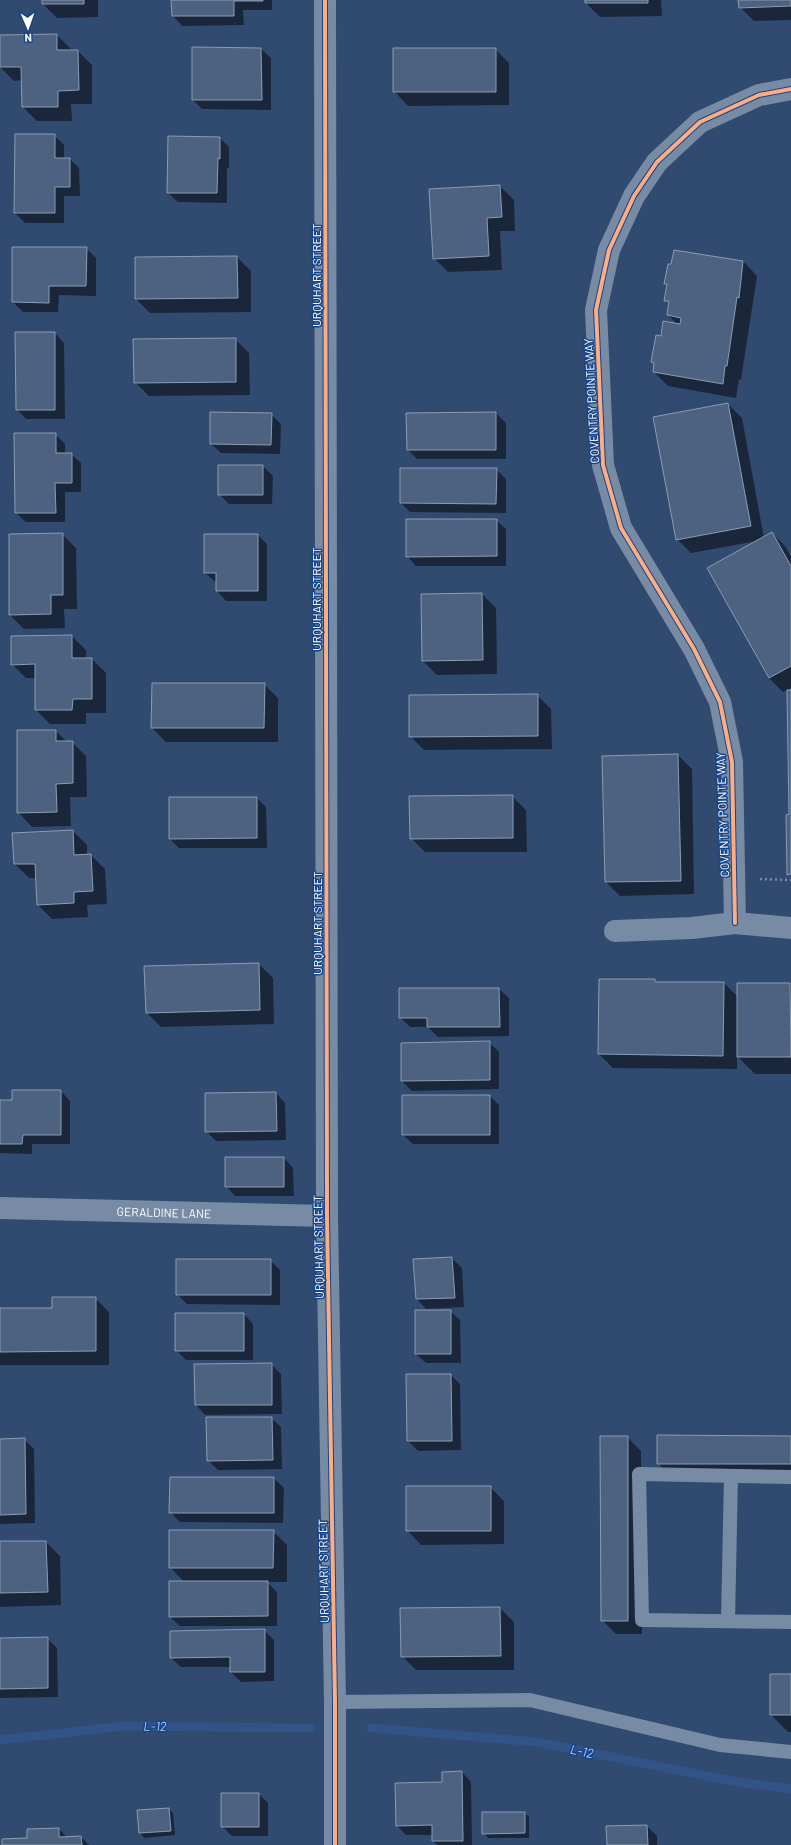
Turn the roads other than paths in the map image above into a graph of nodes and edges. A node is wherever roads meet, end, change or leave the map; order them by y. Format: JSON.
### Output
{"nodes":[{"id":1,"x":325,"y":0,"type":"edge"},
{"id":2,"x":791,"y":89,"type":"edge"},
{"id":3,"x":735,"y":923,"type":"junction"},
{"id":4,"x":791,"y":928,"type":"edge"},
{"id":5,"x":615,"y":931,"type":"dead end"},
{"id":6,"x":0,"y":1208,"type":"edge"},
{"id":7,"x":328,"y":1216,"type":"junction"},
{"id":8,"x":731,"y":1476,"type":"junction"},
{"id":9,"x":791,"y":1477,"type":"edge"},
{"id":10,"x":728,"y":1621,"type":"junction"},
{"id":11,"x":791,"y":1622,"type":"edge"},
{"id":12,"x":335,"y":1702,"type":"junction"},
{"id":13,"x":791,"y":1752,"type":"edge"},
{"id":14,"x":335,"y":1845,"type":"edge"}],
"edges":[{"from":1,"to":7,"type":"street","name":"URQUHART STREET"},
{"from":2,"to":3,"type":"street","name":"COVENTRY POINTE WAY"},
{"from":3,"to":4,"type":"street"},
{"from":3,"to":5,"type":"street"},
{"from":6,"to":7,"type":"street","name":"GERALDINE LANE"},
{"from":7,"to":12,"type":"street","name":"URQUHART STREET"},
{"from":8,"to":9,"type":"lane"},
{"from":8,"to":10,"type":"lane"},
{"from":8,"to":10,"type":"lane"},
{"from":10,"to":11,"type":"lane"},
{"from":12,"to":13,"type":"lane"},
{"from":12,"to":14,"type":"street","name":"URQUHART STREET"}]}
